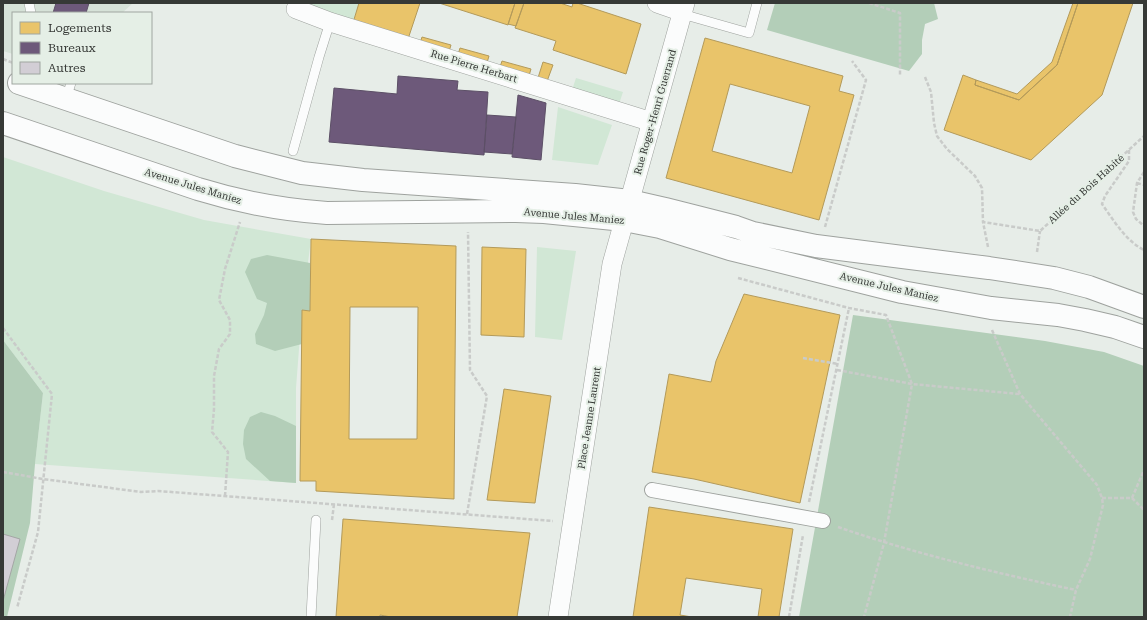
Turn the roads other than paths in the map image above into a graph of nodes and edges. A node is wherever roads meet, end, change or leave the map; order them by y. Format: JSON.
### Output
{"nodes":[{"id":1,"x":657,"y":3,"type":"edge"},
{"id":2,"x":757,"y":3,"type":"edge"},
{"id":3,"x":296,"y":9,"type":"dead end"},
{"id":4,"x":684,"y":9,"type":"edge"},
{"id":5,"x":330,"y":22,"type":"junction"},
{"id":6,"x":33,"y":85,"type":"edge"},
{"id":7,"x":69,"y":91,"type":"edge"},
{"id":8,"x":652,"y":122,"type":"junction"},
{"id":9,"x":3,"y":123,"type":"edge"},
{"id":10,"x":293,"y":151,"type":"dead end"},
{"id":11,"x":627,"y":211,"type":"junction"},
{"id":12,"x":1144,"y":307,"type":"edge"},
{"id":13,"x":1144,"y":337,"type":"edge"},
{"id":14,"x":652,"y":490,"type":"dead end"},
{"id":15,"x":316,"y":520,"type":"dead end"},
{"id":16,"x":823,"y":521,"type":"road end"},
{"id":17,"x":311,"y":617,"type":"edge"},
{"id":18,"x":558,"y":617,"type":"edge"}],
"edges":[{"from":1,"to":4,"type":"street"},
{"from":2,"to":4,"type":"lane"},
{"from":3,"to":5,"type":"street","name":"Rue Pierre Herbart"},
{"from":4,"to":8,"type":"street","name":"Rue Roger-Henri Guerrand"},
{"from":5,"to":8,"type":"street","name":"Rue Pierre Herbart"},
{"from":5,"to":10,"type":"lane"},
{"from":6,"to":7,"type":"main road","name":"Avenue Jules Maniez"},
{"from":7,"to":11,"type":"main road","name":"Avenue Jules Maniez"},
{"from":8,"to":11,"type":"street","name":"Rue Roger-Henri Guerrand"},
{"from":9,"to":11,"type":"main road","name":"Avenue Jules Maniez"},
{"from":11,"to":12,"type":"main road","name":"Avenue Jules Maniez"},
{"from":11,"to":13,"type":"main road","name":"Avenue Jules Maniez"},
{"from":11,"to":18,"type":"street","name":"Place Jeanne Laurent"},
{"from":14,"to":16,"type":"street"},
{"from":15,"to":17,"type":"lane"}]}
